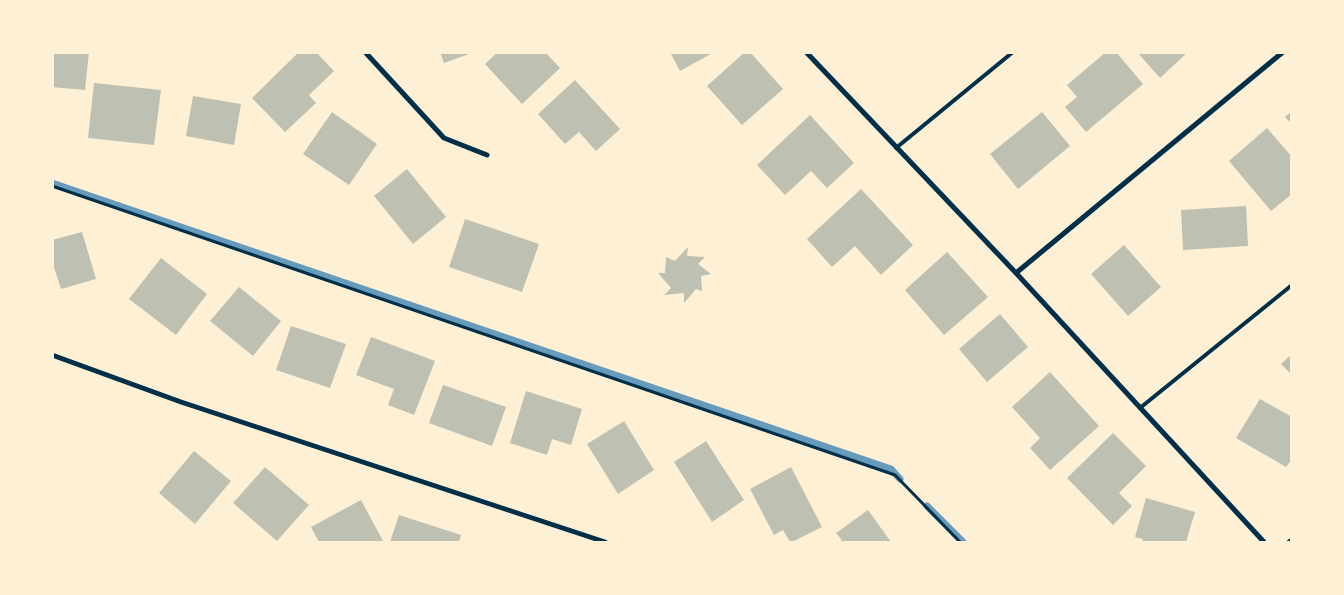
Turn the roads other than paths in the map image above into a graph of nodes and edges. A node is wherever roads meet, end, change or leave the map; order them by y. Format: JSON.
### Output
{"nodes":[{"id":1,"x":365,"y":52,"type":"edge"},
{"id":2,"x":806,"y":52,"type":"edge"},
{"id":3,"x":1012,"y":52,"type":"edge"},
{"id":4,"x":1283,"y":52,"type":"edge"},
{"id":5,"x":896,"y":148,"type":"junction"},
{"id":6,"x":486,"y":155,"type":"dead end"},
{"id":7,"x":1016,"y":274,"type":"junction"},
{"id":8,"x":1292,"y":285,"type":"edge"},
{"id":9,"x":52,"y":355,"type":"edge"},
{"id":10,"x":1140,"y":408,"type":"junction"},
{"id":11,"x":605,"y":542,"type":"edge"},
{"id":12,"x":1264,"y":542,"type":"edge"}],
"edges":[{"from":1,"to":6,"type":"street"},
{"from":2,"to":5,"type":"street"},
{"from":3,"to":5,"type":"lane"},
{"from":4,"to":7,"type":"street"},
{"from":5,"to":7,"type":"street"},
{"from":7,"to":10,"type":"street"},
{"from":8,"to":10,"type":"lane"},
{"from":9,"to":11,"type":"street"},
{"from":10,"to":12,"type":"street"}]}
